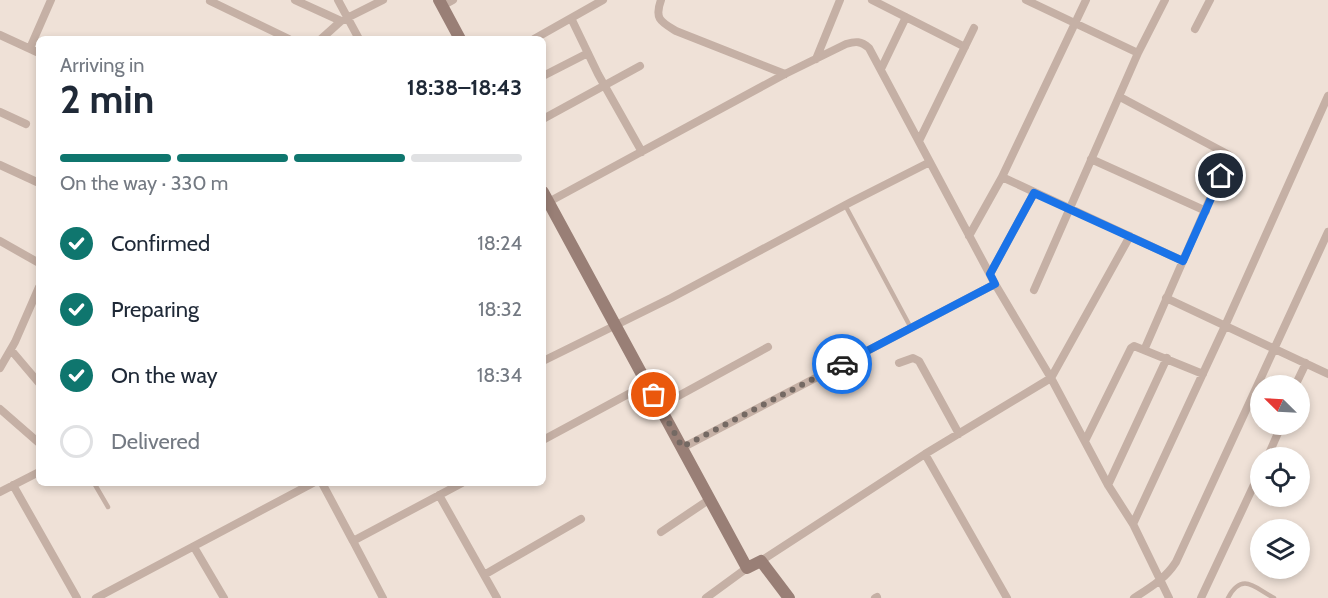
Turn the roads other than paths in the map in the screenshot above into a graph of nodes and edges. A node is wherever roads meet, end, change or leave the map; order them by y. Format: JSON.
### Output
{"nodes":[{"id":1,"x":51,"y":0,"type":"edge"},
{"id":2,"x":295,"y":0,"type":"edge"},
{"id":3,"x":338,"y":0,"type":"edge"},
{"id":4,"x":383,"y":0,"type":"edge"},
{"id":5,"x":603,"y":0,"type":"edge"},
{"id":6,"x":661,"y":0,"type":"edge"},
{"id":7,"x":840,"y":0,"type":"edge"},
{"id":8,"x":872,"y":0,"type":"edge"},
{"id":9,"x":1026,"y":0,"type":"edge"},
{"id":10,"x":1086,"y":0,"type":"edge"},
{"id":11,"x":1165,"y":0,"type":"edge"},
{"id":12,"x":1210,"y":0,"type":"edge"},
{"id":13,"x":210,"y":1,"type":"edge"},
{"id":14,"x":445,"y":2,"type":"edge"},
{"id":15,"x":906,"y":17,"type":"junction"},
{"id":16,"x":571,"y":18,"type":"junction"},
{"id":17,"x":344,"y":19,"type":"junction"},
{"id":18,"x":1075,"y":24,"type":"junction"},
{"id":19,"x":974,"y":28,"type":"dead end"},
{"id":20,"x":1195,"y":29,"type":"dead end"},
{"id":21,"x":0,"y":35,"type":"edge"},
{"id":22,"x":39,"y":36,"type":"edge"},
{"id":23,"x":284,"y":36,"type":"edge"},
{"id":24,"x":324,"y":36,"type":"edge"},
{"id":25,"x":357,"y":36,"type":"edge"},
{"id":26,"x":459,"y":36,"type":"edge"},
{"id":27,"x":539,"y":36,"type":"edge"},
{"id":28,"x":965,"y":47,"type":"junction"},
{"id":29,"x":35,"y":50,"type":"edge"},
{"id":30,"x":588,"y":53,"type":"junction"},
{"id":31,"x":1138,"y":53,"type":"junction"},
{"id":32,"x":816,"y":59,"type":"junction"},
{"id":33,"x":640,"y":66,"type":"dead end"},
{"id":34,"x":881,"y":69,"type":"junction"},
{"id":35,"x":546,"y":74,"type":"edge"},
{"id":36,"x":784,"y":74,"type":"junction"},
{"id":37,"x":604,"y":84,"type":"junction"},
{"id":38,"x":1328,"y":96,"type":"edge"},
{"id":39,"x":1120,"y":97,"type":"junction"},
{"id":40,"x":0,"y":112,"type":"edge"},
{"id":41,"x":546,"y":117,"type":"edge"},
{"id":42,"x":26,"y":124,"type":"dead end"},
{"id":43,"x":919,"y":141,"type":"junction"},
{"id":44,"x":642,"y":152,"type":"junction"},
{"id":45,"x":1091,"y":159,"type":"junction"},
{"id":46,"x":930,"y":162,"type":"junction"},
{"id":47,"x":0,"y":165,"type":"edge"},
{"id":48,"x":1002,"y":177,"type":"junction"},
{"id":49,"x":36,"y":182,"type":"edge"},
{"id":50,"x":1034,"y":193,"type":"junction"},
{"id":51,"x":546,"y":200,"type":"edge"},
{"id":52,"x":546,"y":202,"type":"edge"},
{"id":53,"x":845,"y":205,"type":"junction"},
{"id":54,"x":1069,"y":210,"type":"junction"},
{"id":55,"x":1206,"y":211,"type":"junction"},
{"id":56,"x":1328,"y":232,"type":"edge"},
{"id":57,"x":969,"y":236,"type":"junction"},
{"id":58,"x":1130,"y":236,"type":"junction"},
{"id":59,"x":0,"y":241,"type":"edge"},
{"id":60,"x":36,"y":261,"type":"edge"},
{"id":61,"x":1183,"y":261,"type":"junction"},
{"id":62,"x":990,"y":274,"type":"junction"},
{"id":63,"x":995,"y":284,"type":"junction"},
{"id":64,"x":1034,"y":290,"type":"dead end"},
{"id":65,"x":36,"y":294,"type":"edge"},
{"id":66,"x":1166,"y":298,"type":"junction"},
{"id":67,"x":615,"y":324,"type":"junction"},
{"id":68,"x":1226,"y":326,"type":"junction"},
{"id":69,"x":911,"y":328,"type":"junction"},
{"id":70,"x":768,"y":347,"type":"dead end"},
{"id":71,"x":1145,"y":348,"type":"junction"},
{"id":72,"x":1275,"y":348,"type":"junction"},
{"id":73,"x":11,"y":350,"type":"junction"},
{"id":74,"x":1167,"y":358,"type":"junction"},
{"id":75,"x":546,"y":359,"type":"edge"},
{"id":76,"x":899,"y":363,"type":"dead end"},
{"id":77,"x":1306,"y":363,"type":"junction"},
{"id":78,"x":0,"y":368,"type":"edge"},
{"id":79,"x":1203,"y":374,"type":"junction"},
{"id":80,"x":1328,"y":374,"type":"edge"},
{"id":81,"x":1300,"y":375,"type":"edge"},
{"id":82,"x":1051,"y":378,"type":"junction"},
{"id":83,"x":36,"y":379,"type":"edge"},
{"id":84,"x":648,"y":384,"type":"junction"},
{"id":85,"x":660,"y":406,"type":"junction"},
{"id":86,"x":0,"y":409,"type":"edge"},
{"id":87,"x":959,"y":434,"type":"junction"},
{"id":88,"x":546,"y":438,"type":"edge"},
{"id":89,"x":36,"y":440,"type":"edge"},
{"id":90,"x":1085,"y":441,"type":"junction"},
{"id":91,"x":682,"y":447,"type":"junction"},
{"id":92,"x":925,"y":454,"type":"junction"},
{"id":93,"x":36,"y":473,"type":"edge"},
{"id":94,"x":1108,"y":484,"type":"junction"},
{"id":95,"x":12,"y":485,"type":"junction"},
{"id":96,"x":96,"y":486,"type":"edge"},
{"id":97,"x":307,"y":486,"type":"edge"},
{"id":98,"x":324,"y":486,"type":"edge"},
{"id":99,"x":456,"y":486,"type":"edge"},
{"id":100,"x":0,"y":492,"type":"edge"},
{"id":101,"x":1250,"y":493,"type":"edge"},
{"id":102,"x":439,"y":495,"type":"junction"},
{"id":103,"x":710,"y":499,"type":"junction"},
{"id":104,"x":108,"y":507,"type":"dead end"},
{"id":105,"x":581,"y":519,"type":"dead end"},
{"id":106,"x":1133,"y":524,"type":"junction"},
{"id":107,"x":661,"y":532,"type":"dead end"},
{"id":108,"x":353,"y":541,"type":"junction"},
{"id":109,"x":194,"y":547,"type":"junction"},
{"id":110,"x":761,"y":561,"type":"junction"},
{"id":111,"x":747,"y":568,"type":"junction"},
{"id":112,"x":484,"y":574,"type":"junction"},
{"id":113,"x":1160,"y":582,"type":"junction"},
{"id":114,"x":77,"y":598,"type":"edge"},
{"id":115,"x":96,"y":598,"type":"edge"},
{"id":116,"x":225,"y":598,"type":"edge"},
{"id":117,"x":383,"y":598,"type":"edge"},
{"id":118,"x":496,"y":598,"type":"edge"},
{"id":119,"x":706,"y":598,"type":"edge"},
{"id":120,"x":789,"y":598,"type":"edge"},
{"id":121,"x":1007,"y":598,"type":"edge"},
{"id":122,"x":1134,"y":598,"type":"edge"},
{"id":123,"x":1169,"y":598,"type":"edge"},
{"id":124,"x":1201,"y":598,"type":"edge"},
{"id":125,"x":1228,"y":598,"type":"edge"},
{"id":126,"x":1274,"y":598,"type":"edge"}],
"edges":[{"from":1,"to":22,"type":"street"},
{"from":2,"to":17,"type":"street"},
{"from":3,"to":17,"type":"street"},
{"from":4,"to":17,"type":"street"},
{"from":5,"to":16,"type":"street"},
{"from":6,"to":36,"type":"street"},
{"from":7,"to":32,"type":"street"},
{"from":8,"to":15,"type":"street"},
{"from":9,"to":18,"type":"street"},
{"from":10,"to":18,"type":"street"},
{"from":11,"to":31,"type":"street"},
{"from":12,"to":20,"type":"street"},
{"from":13,"to":23,"type":"street"},
{"from":14,"to":26,"type":"street"},
{"from":15,"to":28,"type":"street"},
{"from":15,"to":34,"type":"street"},
{"from":16,"to":27,"type":"street"},
{"from":16,"to":30,"type":"street"},
{"from":17,"to":24,"type":"street"},
{"from":17,"to":25,"type":"street"},
{"from":18,"to":31,"type":"street"},
{"from":18,"to":48,"type":"street"},
{"from":19,"to":28,"type":"street"},
{"from":21,"to":29,"type":"street"},
{"from":28,"to":43,"type":"street"},
{"from":30,"to":35,"type":"street"},
{"from":30,"to":37,"type":"street"},
{"from":31,"to":39,"type":"street"},
{"from":32,"to":34,"type":"street"},
{"from":32,"to":36,"type":"street"},
{"from":33,"to":37,"type":"street"},
{"from":34,"to":43,"type":"street"},
{"from":36,"to":44,"type":"street"},
{"from":37,"to":41,"type":"street"},
{"from":37,"to":44,"type":"street"},
{"from":38,"to":68,"type":"street"},
{"from":39,"to":45,"type":"street"},
{"from":39,"to":55,"type":"street"},
{"from":40,"to":42,"type":"street"},
{"from":43,"to":46,"type":"street"},
{"from":44,"to":51,"type":"street"},
{"from":45,"to":54,"type":"street"},
{"from":45,"to":55,"type":"street"},
{"from":46,"to":53,"type":"street"},
{"from":46,"to":57,"type":"street"},
{"from":47,"to":49,"type":"street"},
{"from":48,"to":50,"type":"street"},
{"from":48,"to":57,"type":"street"},
{"from":50,"to":54,"type":"street"},
{"from":50,"to":62,"type":"street"},
{"from":52,"to":67,"type":"street"},
{"from":53,"to":67,"type":"street"},
{"from":53,"to":69,"type":"lane"},
{"from":54,"to":58,"type":"street"},
{"from":54,"to":64,"type":"street"},
{"from":55,"to":61,"type":"street"},
{"from":56,"to":72,"type":"street"},
{"from":57,"to":62,"type":"street"},
{"from":58,"to":61,"type":"street"},
{"from":58,"to":82,"type":"street"},
{"from":59,"to":60,"type":"street"},
{"from":61,"to":66,"type":"street"},
{"from":62,"to":63,"type":"street"},
{"from":63,"to":69,"type":"street"},
{"from":63,"to":82,"type":"street"},
{"from":65,"to":73,"type":"street"},
{"from":66,"to":68,"type":"street"},
{"from":66,"to":71,"type":"street"},
{"from":67,"to":75,"type":"street"},
{"from":67,"to":84,"type":"street"},
{"from":68,"to":72,"type":"street"},
{"from":68,"to":79,"type":"street"},
{"from":69,"to":91,"type":"street"},
{"from":70,"to":85,"type":"street"},
{"from":71,"to":74,"type":"street"},
{"from":71,"to":90,"type":"street"},
{"from":72,"to":77,"type":"street"},
{"from":72,"to":113,"type":"street"},
{"from":73,"to":78,"type":"street"},
{"from":73,"to":83,"type":"street"},
{"from":74,"to":79,"type":"street"},
{"from":74,"to":94,"type":"street"},
{"from":76,"to":87,"type":"street"},
{"from":77,"to":80,"type":"street"},
{"from":77,"to":81,"type":"street"},
{"from":79,"to":106,"type":"street"},
{"from":82,"to":87,"type":"street"},
{"from":82,"to":90,"type":"street"},
{"from":84,"to":85,"type":"street"},
{"from":84,"to":88,"type":"street"},
{"from":85,"to":91,"type":"street"},
{"from":86,"to":89,"type":"street"},
{"from":87,"to":92,"type":"street"},
{"from":90,"to":94,"type":"street"},
{"from":91,"to":103,"type":"street"},
{"from":92,"to":110,"type":"street"},
{"from":92,"to":121,"type":"street"},
{"from":93,"to":95,"type":"street"},
{"from":94,"to":106,"type":"street"},
{"from":95,"to":100,"type":"street"},
{"from":95,"to":114,"type":"street"},
{"from":96,"to":104,"type":"lane"},
{"from":97,"to":109,"type":"street"},
{"from":98,"to":108,"type":"street"},
{"from":99,"to":102,"type":"street"},
{"from":101,"to":124,"type":"street"},
{"from":102,"to":108,"type":"street"},
{"from":102,"to":112,"type":"street"},
{"from":103,"to":107,"type":"street"},
{"from":103,"to":111,"type":"street"},
{"from":105,"to":112,"type":"street"},
{"from":106,"to":113,"type":"street"},
{"from":108,"to":117,"type":"street"},
{"from":109,"to":115,"type":"street"},
{"from":109,"to":116,"type":"street"},
{"from":110,"to":111,"type":"street"},
{"from":110,"to":120,"type":"street"},
{"from":111,"to":119,"type":"street"},
{"from":112,"to":118,"type":"street"},
{"from":113,"to":122,"type":"street"},
{"from":113,"to":123,"type":"street"},
{"from":125,"to":126,"type":"lane"}]}
